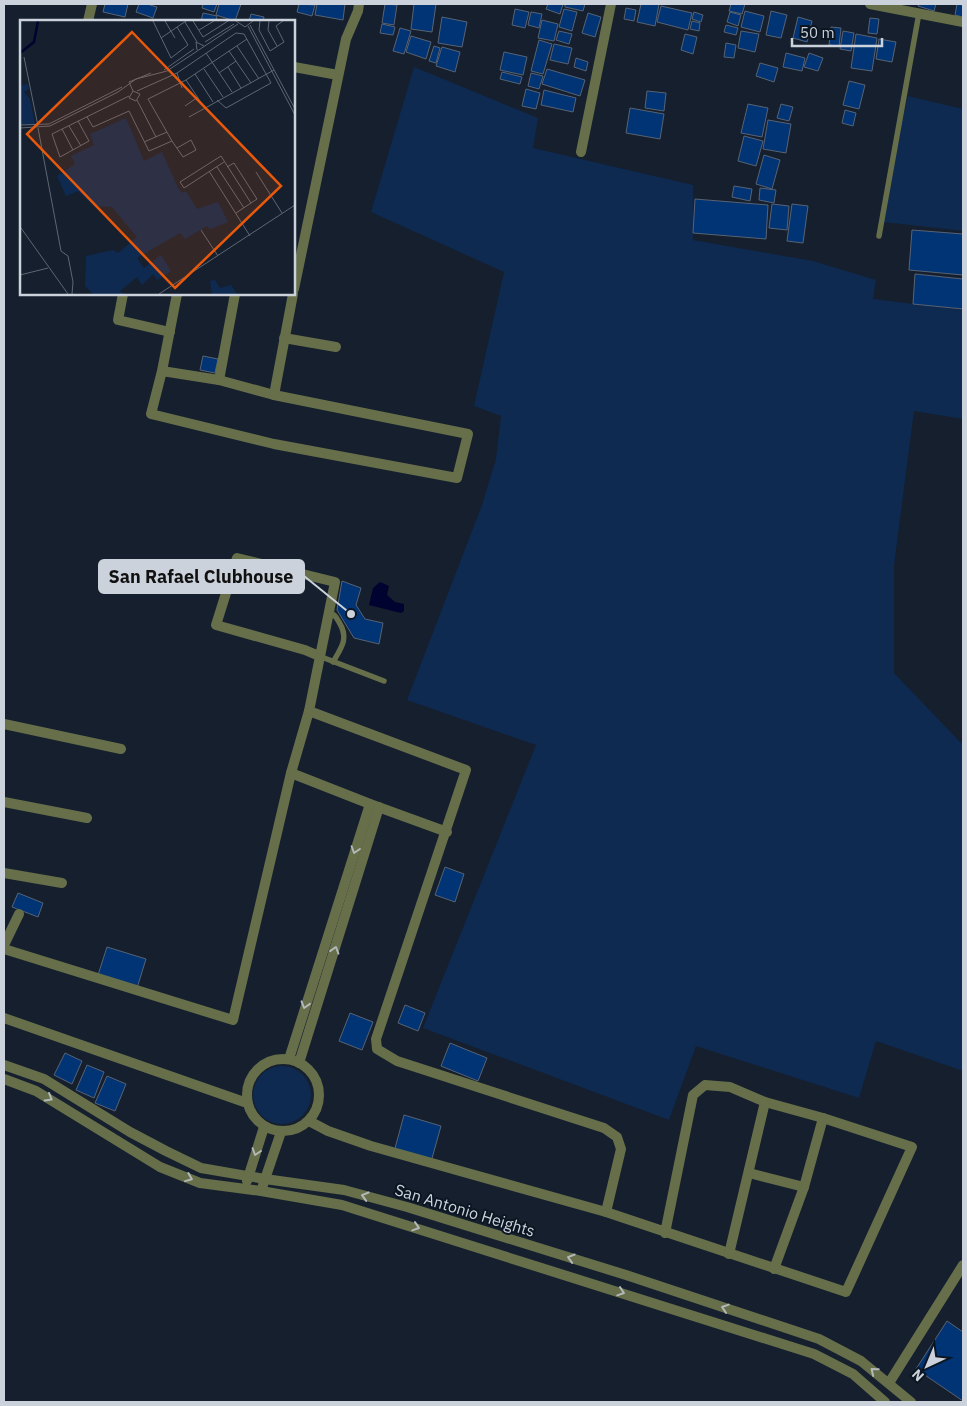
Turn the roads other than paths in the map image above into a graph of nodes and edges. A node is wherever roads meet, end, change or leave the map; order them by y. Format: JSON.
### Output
{"nodes":[{"id":1,"x":92,"y":4,"type":"edge"},
{"id":2,"x":359,"y":4,"type":"edge"},
{"id":3,"x":610,"y":4,"type":"edge"},
{"id":4,"x":870,"y":4,"type":"edge"},
{"id":5,"x":919,"y":13,"type":"junction"},
{"id":6,"x":88,"y":20,"type":"edge"},
{"id":7,"x":963,"y":22,"type":"edge"},
{"id":8,"x":295,"y":67,"type":"edge"},
{"id":9,"x":338,"y":75,"type":"junction"},
{"id":10,"x":581,"y":152,"type":"dead end"},
{"id":11,"x":879,"y":236,"type":"dead end"},
{"id":12,"x":295,"y":284,"type":"edge"},
{"id":13,"x":124,"y":295,"type":"edge"},
{"id":14,"x":177,"y":295,"type":"edge"},
{"id":15,"x":235,"y":295,"type":"edge"},
{"id":16,"x":293,"y":295,"type":"edge"},
{"id":17,"x":170,"y":332,"type":"junction"},
{"id":18,"x":284,"y":338,"type":"junction"},
{"id":19,"x":336,"y":347,"type":"dead end"},
{"id":20,"x":162,"y":370,"type":"junction"},
{"id":21,"x":219,"y":380,"type":"junction"},
{"id":22,"x":274,"y":394,"type":"junction"},
{"id":23,"x":328,"y":613,"type":"junction"},
{"id":24,"x":319,"y":656,"type":"junction"},
{"id":25,"x":333,"y":662,"type":"junction"},
{"id":26,"x":384,"y":681,"type":"dead end"},
{"id":27,"x":309,"y":711,"type":"junction"},
{"id":28,"x":4,"y":724,"type":"edge"},
{"id":29,"x":121,"y":749,"type":"dead end"},
{"id":30,"x":291,"y":773,"type":"junction"},
{"id":31,"x":4,"y":802,"type":"edge"},
{"id":32,"x":375,"y":806,"type":"junction"},
{"id":33,"x":87,"y":818,"type":"dead end"},
{"id":34,"x":446,"y":832,"type":"junction"},
{"id":35,"x":4,"y":873,"type":"edge"},
{"id":36,"x":62,"y":883,"type":"dead end"},
{"id":37,"x":19,"y":914,"type":"dead end"},
{"id":38,"x":4,"y":945,"type":"edge"},
{"id":39,"x":4,"y":949,"type":"edge"},
{"id":40,"x":4,"y":1018,"type":"edge"},
{"id":41,"x":289,"y":1059,"type":"junction"},
{"id":42,"x":299,"y":1063,"type":"junction"},
{"id":43,"x":4,"y":1065,"type":"edge"},
{"id":44,"x":4,"y":1079,"type":"edge"},
{"id":45,"x":765,"y":1102,"type":"junction"},
{"id":46,"x":247,"y":1103,"type":"junction"},
{"id":47,"x":823,"y":1118,"type":"junction"},
{"id":48,"x":309,"y":1121,"type":"junction"},
{"id":49,"x":264,"y":1127,"type":"junction"},
{"id":50,"x":281,"y":1132,"type":"junction"},
{"id":51,"x":749,"y":1173,"type":"junction"},
{"id":52,"x":248,"y":1176,"type":"junction"},
{"id":53,"x":265,"y":1179,"type":"junction"},
{"id":54,"x":804,"y":1187,"type":"junction"},
{"id":55,"x":244,"y":1189,"type":"junction"},
{"id":56,"x":261,"y":1191,"type":"junction"},
{"id":57,"x":606,"y":1212,"type":"junction"},
{"id":58,"x":665,"y":1233,"type":"junction"},
{"id":59,"x":729,"y":1254,"type":"junction"},
{"id":60,"x":963,"y":1265,"type":"edge"},
{"id":61,"x":774,"y":1269,"type":"junction"},
{"id":62,"x":889,"y":1383,"type":"junction"},
{"id":63,"x":879,"y":1400,"type":"edge"},
{"id":64,"x":911,"y":1402,"type":"edge"}],
"edges":[{"from":1,"to":6,"type":"street"},
{"from":2,"to":9,"type":"street"},
{"from":3,"to":10,"type":"street"},
{"from":4,"to":5,"type":"street"},
{"from":5,"to":7,"type":"street"},
{"from":5,"to":11,"type":"lane"},
{"from":8,"to":9,"type":"street"},
{"from":9,"to":12,"type":"street"},
{"from":13,"to":17,"type":"street"},
{"from":14,"to":17,"type":"street"},
{"from":15,"to":21,"type":"street"},
{"from":16,"to":18,"type":"street"},
{"from":17,"to":20,"type":"street"},
{"from":18,"to":19,"type":"street"},
{"from":18,"to":22,"type":"street"},
{"from":20,"to":21,"type":"street"},
{"from":20,"to":22,"type":"street"},
{"from":21,"to":22,"type":"street"},
{"from":23,"to":24,"type":"street"},
{"from":23,"to":24,"type":"street"},
{"from":23,"to":25,"type":"lane"},
{"from":24,"to":25,"type":"lane"},
{"from":24,"to":27,"type":"street"},
{"from":25,"to":26,"type":"lane"},
{"from":27,"to":30,"type":"street"},
{"from":27,"to":34,"type":"street"},
{"from":28,"to":29,"type":"street"},
{"from":30,"to":32,"type":"street"},
{"from":30,"to":39,"type":"street"},
{"from":31,"to":33,"type":"street"},
{"from":32,"to":34,"type":"street"},
{"from":32,"to":41,"type":"street","one_way":true},
{"from":42,"to":32,"type":"street","one_way":true},
{"from":34,"to":57,"type":"street"},
{"from":35,"to":36,"type":"street"},
{"from":37,"to":38,"type":"street"},
{"from":40,"to":46,"type":"street"},
{"from":41,"to":42,"type":"street"},
{"from":41,"to":46,"type":"street"},
{"from":42,"to":48,"type":"street"},
{"from":43,"to":52,"type":"street","name":"San Antonio Heights"},
{"from":44,"to":55,"type":"street","name":"San Antonio Heights","one_way":true},
{"from":45,"to":47,"type":"street"},
{"from":45,"to":51,"type":"street"},
{"from":45,"to":58,"type":"street"},
{"from":46,"to":49,"type":"street"},
{"from":47,"to":54,"type":"street"},
{"from":47,"to":61,"type":"street"},
{"from":48,"to":50,"type":"street"},
{"from":48,"to":57,"type":"street"},
{"from":49,"to":50,"type":"street"},
{"from":49,"to":52,"type":"street","one_way":true},
{"from":50,"to":53,"type":"street"},
{"from":51,"to":54,"type":"street"},
{"from":51,"to":59,"type":"street"},
{"from":52,"to":53,"type":"street","name":"San Antonio Heights"},
{"from":52,"to":55,"type":"street"},
{"from":53,"to":56,"type":"street"},
{"from":62,"to":53,"type":"street","name":"San Antonio Heights","one_way":true},
{"from":54,"to":61,"type":"street"},
{"from":55,"to":56,"type":"street","name":"San Antonio Heights"},
{"from":56,"to":63,"type":"street","name":"San Antonio Heights","one_way":true},
{"from":57,"to":58,"type":"street"},
{"from":58,"to":59,"type":"street"},
{"from":59,"to":61,"type":"street"},
{"from":60,"to":62,"type":"street"},
{"from":62,"to":64,"type":"street","name":"San Antonio Heights"}]}
